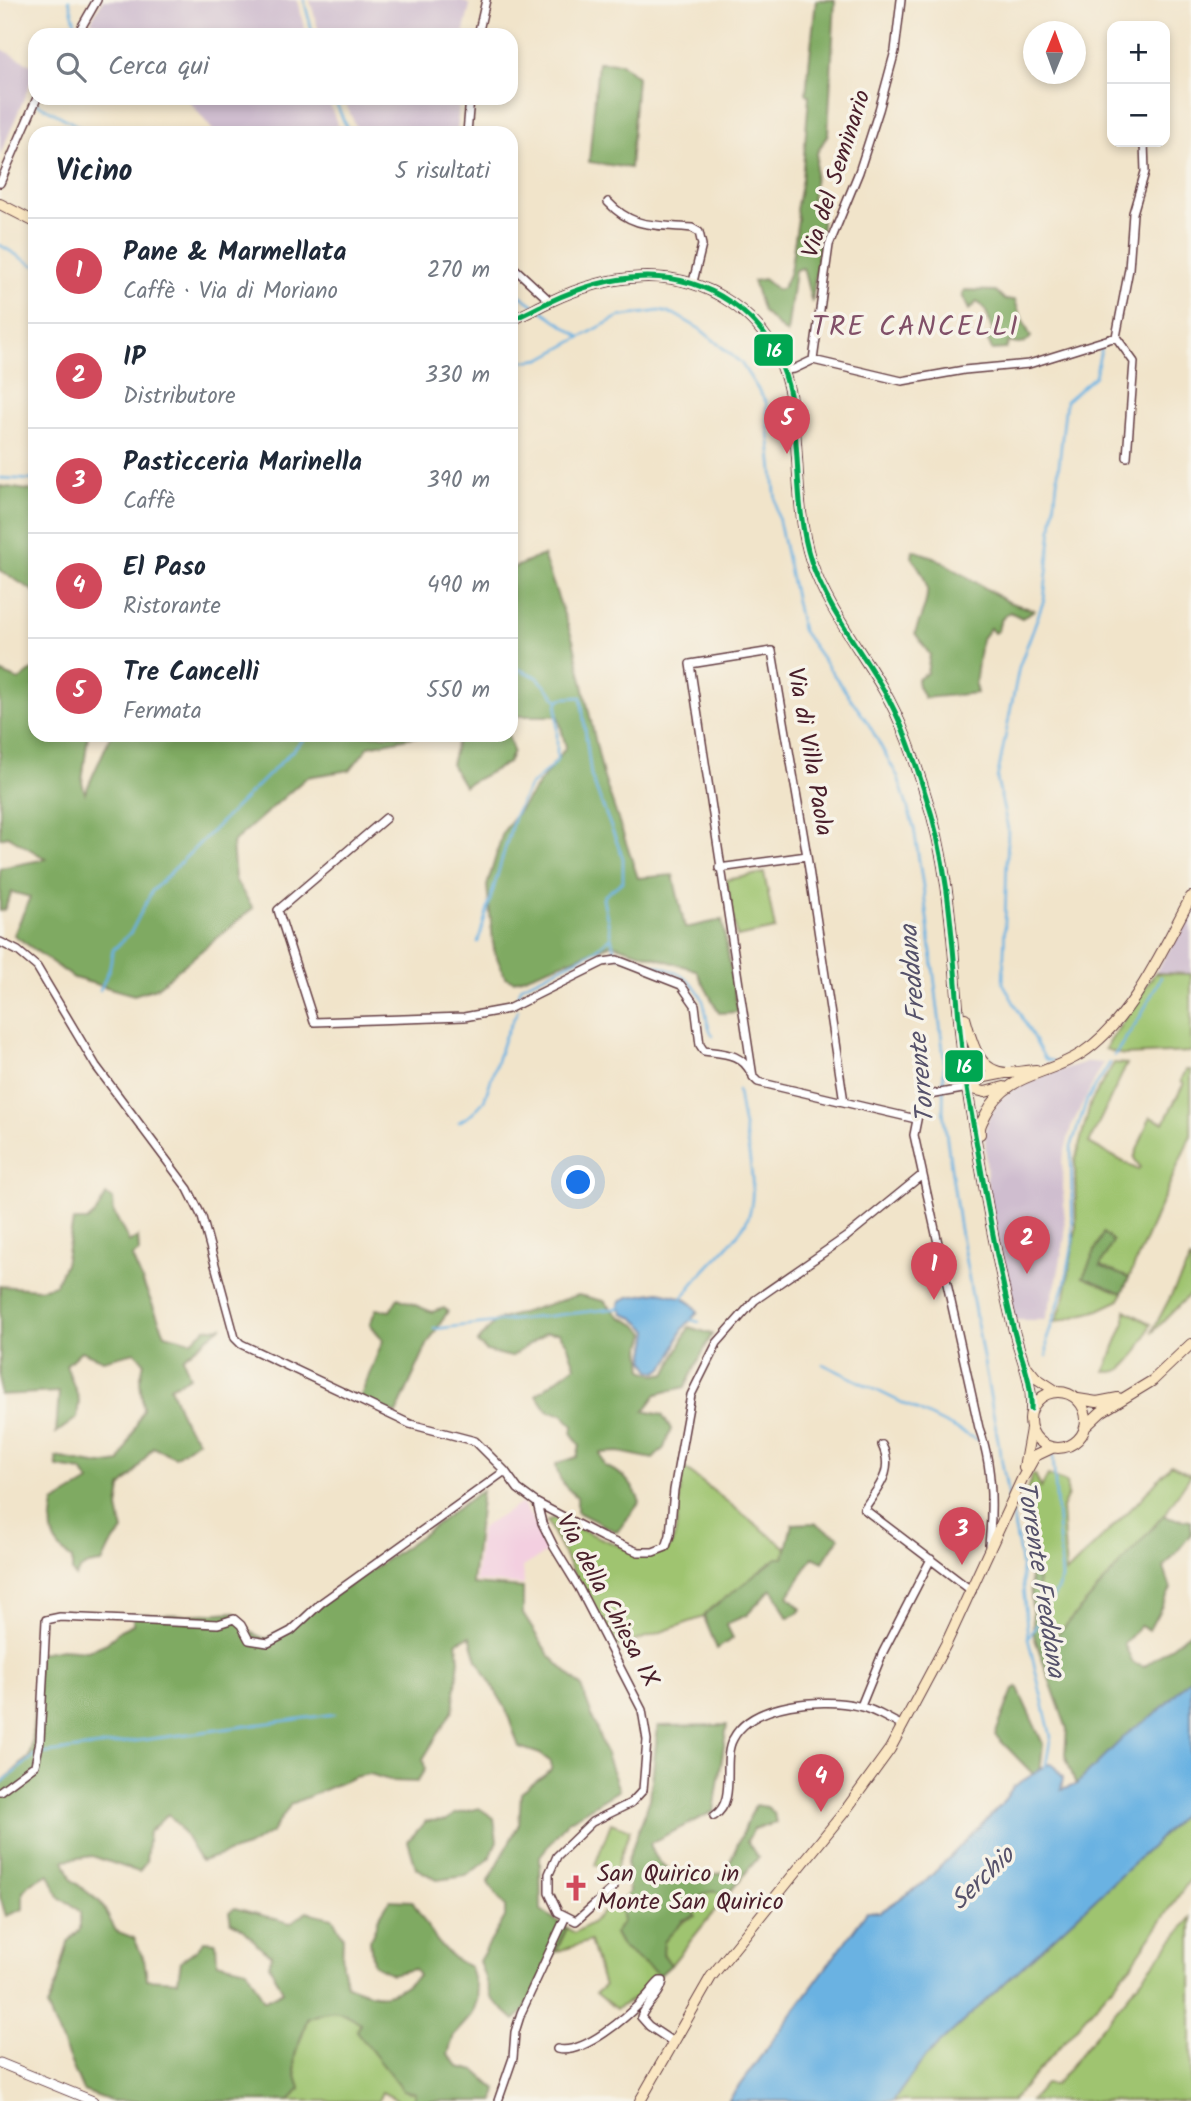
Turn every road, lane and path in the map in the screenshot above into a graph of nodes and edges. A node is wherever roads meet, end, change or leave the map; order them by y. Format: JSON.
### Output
{"nodes":[{"id":1,"x":97,"y":0,"type":"edge"},
{"id":2,"x":485,"y":0,"type":"edge"},
{"id":3,"x":901,"y":0,"type":"edge"},
{"id":4,"x":80,"y":28,"type":"edge"},
{"id":5,"x":479,"y":28,"type":"edge"},
{"id":6,"x":34,"y":105,"type":"edge"},
{"id":7,"x":469,"y":105,"type":"edge"},
{"id":8,"x":468,"y":126,"type":"edge"},
{"id":9,"x":1144,"y":147,"type":"edge"},
{"id":10,"x":0,"y":183,"type":"edge"},
{"id":11,"x":608,"y":202,"type":"dead end"},
{"id":12,"x":0,"y":204,"type":"edge"},
{"id":13,"x":28,"y":218,"type":"edge"},
{"id":14,"x":518,"y":272,"type":"edge"},
{"id":15,"x":693,"y":282,"type":"junction"},
{"id":16,"x":550,"y":302,"type":"junction"},
{"id":17,"x":518,"y":317,"type":"edge"},
{"id":18,"x":1116,"y":337,"type":"junction"},
{"id":19,"x":813,"y":360,"type":"junction"},
{"id":20,"x":785,"y":370,"type":"junction"},
{"id":21,"x":1127,"y":457,"type":"dead end"},
{"id":22,"x":386,"y":818,"type":"dead end"},
{"id":23,"x":807,"y":856,"type":"junction"},
{"id":24,"x":719,"y":868,"type":"junction"},
{"id":25,"x":1191,"y":897,"type":"edge"},
{"id":26,"x":0,"y":942,"type":"edge"},
{"id":27,"x":957,"y":989,"type":"junction"},
{"id":28,"x":1043,"y":1070,"type":"junction"},
{"id":29,"x":1005,"y":1073,"type":"junction"},
{"id":30,"x":753,"y":1077,"type":"junction"},
{"id":31,"x":1013,"y":1083,"type":"junction"},
{"id":32,"x":968,"y":1088,"type":"junction"},
{"id":33,"x":844,"y":1102,"type":"junction"},
{"id":34,"x":916,"y":1119,"type":"junction"},
{"id":35,"x":980,"y":1157,"type":"junction"},
{"id":36,"x":922,"y":1175,"type":"junction"},
{"id":37,"x":1191,"y":1344,"type":"edge"},
{"id":38,"x":1023,"y":1360,"type":"junction"},
{"id":39,"x":1056,"y":1391,"type":"junction"},
{"id":40,"x":1122,"y":1398,"type":"junction"},
{"id":41,"x":1078,"y":1399,"type":"junction"},
{"id":42,"x":1031,"y":1409,"type":"junction"},
{"id":43,"x":1085,"y":1427,"type":"junction"},
{"id":44,"x":1031,"y":1429,"type":"junction"},
{"id":45,"x":882,"y":1445,"type":"dead end"},
{"id":46,"x":1052,"y":1448,"type":"junction"},
{"id":47,"x":505,"y":1471,"type":"junction"},
{"id":48,"x":1022,"y":1479,"type":"junction"},
{"id":49,"x":993,"y":1497,"type":"junction"},
{"id":50,"x":537,"y":1503,"type":"junction"},
{"id":51,"x":992,"y":1515,"type":"junction"},
{"id":52,"x":1005,"y":1517,"type":"junction"},
{"id":53,"x":988,"y":1555,"type":"junction"},
{"id":54,"x":931,"y":1559,"type":"junction"},
{"id":55,"x":972,"y":1591,"type":"junction"},
{"id":56,"x":861,"y":1706,"type":"junction"},
{"id":57,"x":903,"y":1726,"type":"junction"},
{"id":58,"x":0,"y":1791,"type":"edge"},
{"id":59,"x":714,"y":1816,"type":"dead end"},
{"id":60,"x":614,"y":1887,"type":"dead end"},
{"id":61,"x":566,"y":1916,"type":"junction"},
{"id":62,"x":673,"y":2042,"type":"junction"},
{"id":63,"x":557,"y":2049,"type":"dead end"},
{"id":64,"x":0,"y":2063,"type":"edge"},
{"id":65,"x":87,"y":2100,"type":"edge"},
{"id":66,"x":498,"y":2101,"type":"edge"},
{"id":67,"x":640,"y":2101,"type":"edge"}],
"edges":[{"from":1,"to":4,"type":"street"},
{"from":2,"to":5,"type":"street"},
{"from":3,"to":19,"type":"street","name":"Via del Seminario"},
{"from":6,"to":10,"type":"street"},
{"from":7,"to":8,"type":"street"},
{"from":9,"to":18,"type":"street"},
{"from":11,"to":15,"type":"street"},
{"from":12,"to":13,"type":"main road"},
{"from":14,"to":16,"type":"street"},
{"from":15,"to":16,"type":"main road"},
{"from":15,"to":20,"type":"main road"},
{"from":16,"to":17,"type":"main road"},
{"from":18,"to":19,"type":"street"},
{"from":18,"to":21,"type":"street"},
{"from":19,"to":20,"type":"street"},
{"from":20,"to":27,"type":"main road"},
{"from":22,"to":30,"type":"street"},
{"from":23,"to":24,"type":"street","name":"Via di Villa Paola"},
{"from":23,"to":24,"type":"street","name":"Via di Villa Paola"},
{"from":23,"to":33,"type":"street","name":"Via di Villa Paola"},
{"from":24,"to":30,"type":"street","name":"Via di Villa Paola"},
{"from":25,"to":28,"type":"main road"},
{"from":26,"to":47,"type":"street"},
{"from":27,"to":29,"type":"main road"},
{"from":27,"to":32,"type":"main road"},
{"from":28,"to":29,"type":"main road"},
{"from":28,"to":31,"type":"main road"},
{"from":29,"to":32,"type":"main road"},
{"from":30,"to":33,"type":"street"},
{"from":31,"to":32,"type":"main road"},
{"from":31,"to":35,"type":"main road"},
{"from":32,"to":34,"type":"street"},
{"from":32,"to":35,"type":"main road"},
{"from":33,"to":34,"type":"street"},
{"from":34,"to":36,"type":"street"},
{"from":35,"to":38,"type":"main road"},
{"from":36,"to":49,"type":"street"},
{"from":36,"to":50,"type":"street"},
{"from":37,"to":40,"type":"main road"},
{"from":38,"to":39,"type":"main road"},
{"from":38,"to":42,"type":"main road"},
{"from":39,"to":41,"type":"main road"},
{"from":39,"to":42,"type":"main road"},
{"from":40,"to":41,"type":"main road"},
{"from":40,"to":43,"type":"main road"},
{"from":41,"to":43,"type":"main road"},
{"from":42,"to":44,"type":"main road"},
{"from":43,"to":46,"type":"main road"},
{"from":44,"to":46,"type":"main road"},
{"from":44,"to":48,"type":"main road"},
{"from":45,"to":54,"type":"street"},
{"from":46,"to":48,"type":"main road"},
{"from":47,"to":50,"type":"street"},
{"from":47,"to":58,"type":"street"},
{"from":48,"to":52,"type":"main road"},
{"from":49,"to":51,"type":"street"},
{"from":49,"to":52,"type":"street"},
{"from":49,"to":52,"type":"street"},
{"from":50,"to":61,"type":"street","name":"Via della Chiesa IX"},
{"from":51,"to":52,"type":"street"},
{"from":51,"to":53,"type":"street"},
{"from":52,"to":53,"type":"main road"},
{"from":53,"to":55,"type":"main road"},
{"from":54,"to":55,"type":"street"},
{"from":54,"to":56,"type":"street"},
{"from":55,"to":57,"type":"main road"},
{"from":56,"to":57,"type":"street"},
{"from":56,"to":59,"type":"street"},
{"from":57,"to":62,"type":"main road"},
{"from":60,"to":61,"type":"street"},
{"from":61,"to":66,"type":"street"},
{"from":62,"to":63,"type":"street"},
{"from":62,"to":67,"type":"main road"},
{"from":64,"to":65,"type":"street"}]}
